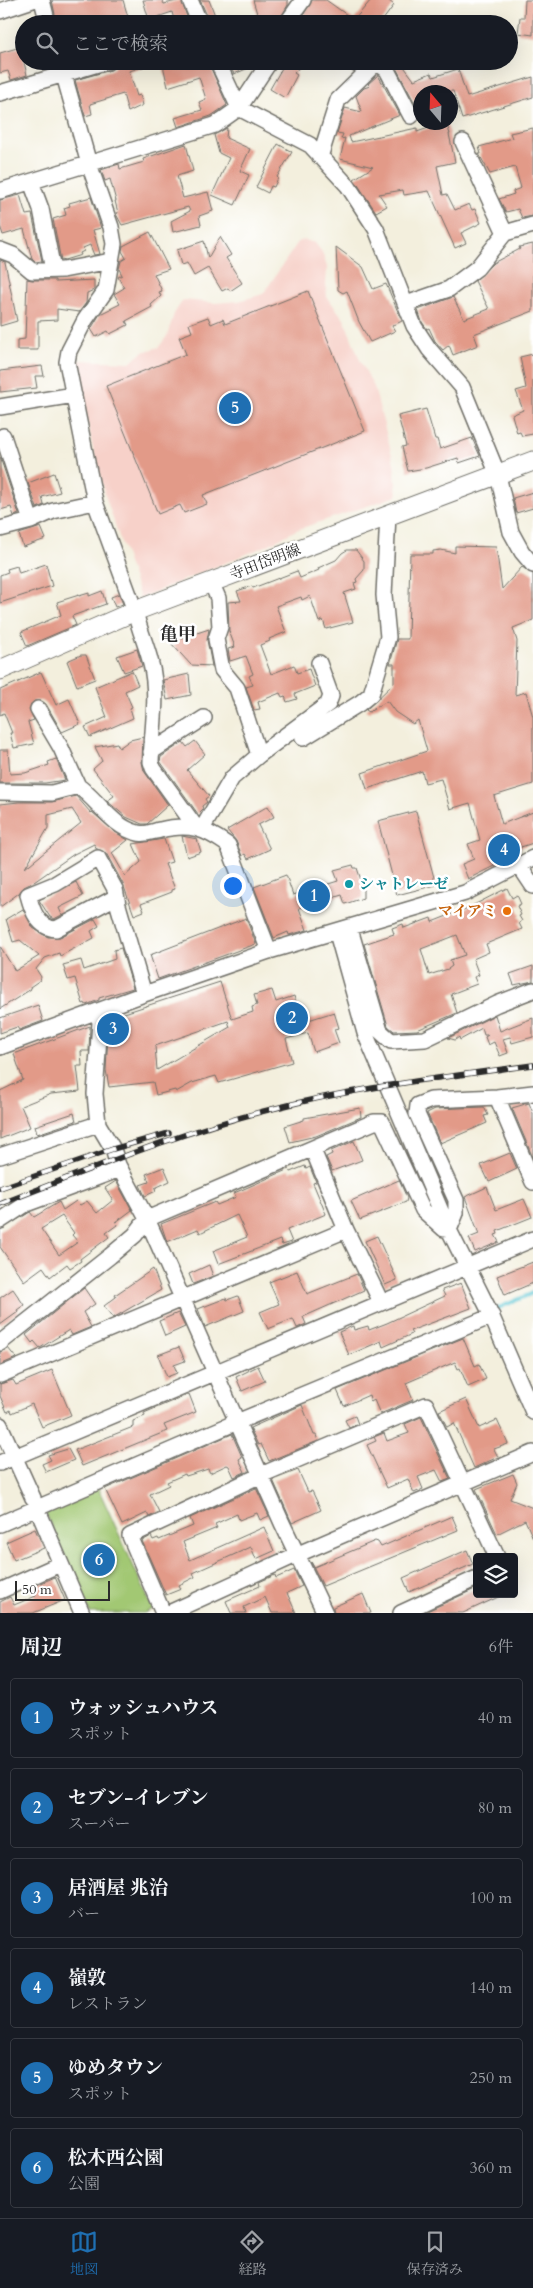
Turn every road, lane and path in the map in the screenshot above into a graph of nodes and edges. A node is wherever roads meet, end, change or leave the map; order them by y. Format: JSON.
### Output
{"nodes":[{"id":1,"x":33,"y":0,"type":"edge"},
{"id":2,"x":42,"y":0,"type":"edge"},
{"id":3,"x":190,"y":0,"type":"edge"},
{"id":4,"x":303,"y":0,"type":"edge"},
{"id":5,"x":0,"y":11,"type":"edge"},
{"id":6,"x":46,"y":15,"type":"edge"},
{"id":7,"x":196,"y":15,"type":"edge"},
{"id":8,"x":292,"y":15,"type":"edge"},
{"id":9,"x":57,"y":70,"type":"edge"},
{"id":10,"x":63,"y":70,"type":"edge"},
{"id":11,"x":221,"y":70,"type":"edge"},
{"id":12,"x":264,"y":70,"type":"edge"},
{"id":13,"x":369,"y":70,"type":"edge"},
{"id":14,"x":387,"y":70,"type":"edge"},
{"id":15,"x":0,"y":93,"type":"edge"},
{"id":16,"x":239,"y":108,"type":"junction"},
{"id":17,"x":411,"y":116,"type":"dead end"},
{"id":18,"x":463,"y":142,"type":"dead end"},
{"id":19,"x":320,"y":157,"type":"junction"},
{"id":20,"x":89,"y":164,"type":"junction"},
{"id":21,"x":32,"y":182,"type":"junction"},
{"id":22,"x":0,"y":191,"type":"edge"},
{"id":23,"x":533,"y":225,"type":"edge"},
{"id":24,"x":505,"y":233,"type":"junction"},
{"id":25,"x":0,"y":250,"type":"edge"},
{"id":26,"x":110,"y":261,"type":"junction"},
{"id":27,"x":53,"y":270,"type":"junction"},
{"id":28,"x":406,"y":304,"type":"junction"},
{"id":29,"x":74,"y":395,"type":"junction"},
{"id":30,"x":0,"y":407,"type":"edge"},
{"id":31,"x":4,"y":436,"type":"dead end"},
{"id":32,"x":533,"y":461,"type":"edge"},
{"id":33,"x":498,"y":475,"type":"junction"},
{"id":34,"x":95,"y":502,"type":"junction"},
{"id":35,"x":388,"y":515,"type":"junction"},
{"id":36,"x":31,"y":521,"type":"junction"},
{"id":37,"x":0,"y":529,"type":"edge"},
{"id":38,"x":533,"y":566,"type":"edge"},
{"id":39,"x":211,"y":582,"type":"junction"},
{"id":40,"x":135,"y":611,"type":"junction"},
{"id":41,"x":318,"y":663,"type":"dead end"},
{"id":42,"x":0,"y":670,"type":"edge"},
{"id":43,"x":38,"y":709,"type":"dead end"},
{"id":44,"x":204,"y":718,"type":"dead end"},
{"id":45,"x":303,"y":738,"type":"dead end"},
{"id":46,"x":152,"y":752,"type":"junction"},
{"id":47,"x":259,"y":755,"type":"junction"},
{"id":48,"x":78,"y":786,"type":"junction"},
{"id":49,"x":0,"y":792,"type":"edge"},
{"id":50,"x":198,"y":828,"type":"junction"},
{"id":51,"x":533,"y":858,"type":"edge"},
{"id":52,"x":519,"y":865,"type":"junction"},
{"id":53,"x":533,"y":886,"type":"edge"},
{"id":54,"x":116,"y":897,"type":"junction"},
{"id":55,"x":343,"y":931,"type":"junction"},
{"id":56,"x":269,"y":951,"type":"junction"},
{"id":57,"x":533,"y":990,"type":"edge"},
{"id":58,"x":144,"y":994,"type":"junction"},
{"id":59,"x":96,"y":1012,"type":"junction"},
{"id":60,"x":0,"y":1046,"type":"edge"},
{"id":61,"x":533,"y":1093,"type":"edge"},
{"id":62,"x":497,"y":1098,"type":"junction"},
{"id":63,"x":98,"y":1124,"type":"junction"},
{"id":64,"x":313,"y":1150,"type":"junction"},
{"id":65,"x":0,"y":1156,"type":"edge"},
{"id":66,"x":120,"y":1169,"type":"junction"},
{"id":67,"x":533,"y":1182,"type":"edge"},
{"id":68,"x":147,"y":1219,"type":"junction"},
{"id":69,"x":0,"y":1221,"type":"edge"},
{"id":70,"x":346,"y":1230,"type":"junction"},
{"id":71,"x":449,"y":1230,"type":"junction"},
{"id":72,"x":533,"y":1239,"type":"edge"},
{"id":73,"x":467,"y":1267,"type":"junction"},
{"id":74,"x":184,"y":1298,"type":"junction"},
{"id":75,"x":381,"y":1302,"type":"junction"},
{"id":76,"x":490,"y":1313,"type":"junction"},
{"id":77,"x":0,"y":1343,"type":"edge"},
{"id":78,"x":215,"y":1372,"type":"junction"},
{"id":79,"x":0,"y":1374,"type":"edge"},
{"id":80,"x":533,"y":1412,"type":"edge"},
{"id":81,"x":235,"y":1416,"type":"junction"},
{"id":82,"x":0,"y":1425,"type":"edge"},
{"id":83,"x":533,"y":1453,"type":"edge"},
{"id":84,"x":7,"y":1460,"type":"edge"},
{"id":85,"x":261,"y":1475,"type":"junction"},
{"id":86,"x":461,"y":1483,"type":"junction"},
{"id":87,"x":35,"y":1503,"type":"junction"},
{"id":88,"x":0,"y":1524,"type":"edge"},
{"id":89,"x":495,"y":1553,"type":"edge"},
{"id":90,"x":296,"y":1555,"type":"junction"},
{"id":91,"x":60,"y":1564,"type":"junction"},
{"id":92,"x":473,"y":1580,"type":"edge"},
{"id":93,"x":0,"y":1591,"type":"edge"},
{"id":94,"x":82,"y":1613,"type":"edge"},
{"id":95,"x":163,"y":1613,"type":"edge"},
{"id":96,"x":169,"y":1613,"type":"edge"},
{"id":97,"x":325,"y":1613,"type":"edge"},
{"id":98,"x":401,"y":1613,"type":"edge"}],
"edges":[{"from":1,"to":5,"type":"street"},
{"from":2,"to":6,"type":"street"},
{"from":3,"to":7,"type":"street"},
{"from":4,"to":8,"type":"street"},
{"from":9,"to":15,"type":"street"},
{"from":10,"to":20,"type":"street"},
{"from":11,"to":16,"type":"street"},
{"from":12,"to":16,"type":"street"},
{"from":13,"to":19,"type":"street"},
{"from":14,"to":17,"type":"street"},
{"from":16,"to":19,"type":"street"},
{"from":16,"to":20,"type":"street"},
{"from":18,"to":24,"type":"street"},
{"from":19,"to":28,"type":"street"},
{"from":20,"to":21,"type":"street"},
{"from":20,"to":26,"type":"street"},
{"from":21,"to":22,"type":"street"},
{"from":21,"to":27,"type":"street"},
{"from":23,"to":24,"type":"street"},
{"from":24,"to":28,"type":"street"},
{"from":25,"to":27,"type":"street"},
{"from":26,"to":27,"type":"street"},
{"from":26,"to":29,"type":"street"},
{"from":28,"to":33,"type":"street"},
{"from":29,"to":30,"type":"street"},
{"from":29,"to":34,"type":"street"},
{"from":31,"to":36,"type":"street"},
{"from":32,"to":33,"type":"main road","name":"寺田岱明線"},
{"from":33,"to":35,"type":"main road","name":"寺田岱明線"},
{"from":33,"to":38,"type":"street"},
{"from":34,"to":36,"type":"street"},
{"from":34,"to":40,"type":"street"},
{"from":35,"to":39,"type":"main road","name":"寺田岱明線"},
{"from":35,"to":45,"type":"street"},
{"from":36,"to":37,"type":"street"},
{"from":39,"to":40,"type":"main road","name":"寺田岱明線"},
{"from":39,"to":47,"type":"street"},
{"from":40,"to":42,"type":"main road","name":"寺田岱明線"},
{"from":40,"to":46,"type":"street"},
{"from":41,"to":47,"type":"street"},
{"from":43,"to":48,"type":"street"},
{"from":44,"to":46,"type":"street"},
{"from":46,"to":50,"type":"street"},
{"from":47,"to":50,"type":"street"},
{"from":48,"to":49,"type":"street"},
{"from":48,"to":50,"type":"street"},
{"from":50,"to":56,"type":"street"},
{"from":51,"to":52,"type":"street"},
{"from":52,"to":53,"type":"street"},
{"from":52,"to":55,"type":"street"},
{"from":54,"to":54,"type":"street"},
{"from":54,"to":58,"type":"street"},
{"from":55,"to":56,"type":"street"},
{"from":55,"to":57,"type":"street"},
{"from":55,"to":71,"type":"street"},
{"from":56,"to":58,"type":"street"},
{"from":58,"to":59,"type":"street"},
{"from":59,"to":60,"type":"street"},
{"from":59,"to":63,"type":"street"},
{"from":61,"to":62,"type":"street"},
{"from":62,"to":67,"type":"street"},
{"from":62,"to":71,"type":"street"},
{"from":63,"to":65,"type":"street"},
{"from":63,"to":66,"type":"street"},
{"from":64,"to":68,"type":"street"},
{"from":64,"to":70,"type":"street"},
{"from":64,"to":71,"type":"street"},
{"from":66,"to":68,"type":"street"},
{"from":66,"to":69,"type":"street"},
{"from":68,"to":74,"type":"street"},
{"from":68,"to":77,"type":"street"},
{"from":70,"to":74,"type":"street"},
{"from":70,"to":75,"type":"street"},
{"from":71,"to":73,"type":"street"},
{"from":72,"to":73,"type":"street"},
{"from":73,"to":75,"type":"street"},
{"from":73,"to":76,"type":"street"},
{"from":74,"to":78,"type":"street"},
{"from":74,"to":79,"type":"street"},
{"from":75,"to":78,"type":"street"},
{"from":76,"to":80,"type":"street"},
{"from":76,"to":81,"type":"street"},
{"from":78,"to":81,"type":"street"},
{"from":78,"to":84,"type":"street"},
{"from":81,"to":85,"type":"street"},
{"from":81,"to":87,"type":"street"},
{"from":82,"to":84,"type":"street"},
{"from":83,"to":86,"type":"street"},
{"from":84,"to":87,"type":"street"},
{"from":85,"to":86,"type":"street"},
{"from":85,"to":90,"type":"street"},
{"from":85,"to":95,"type":"street"},
{"from":86,"to":89,"type":"street"},
{"from":86,"to":90,"type":"street"},
{"from":87,"to":88,"type":"street"},
{"from":87,"to":91,"type":"street"},
{"from":90,"to":96,"type":"street"},
{"from":90,"to":97,"type":"street"},
{"from":91,"to":93,"type":"street"},
{"from":91,"to":94,"type":"street"},
{"from":92,"to":98,"type":"street"}]}
